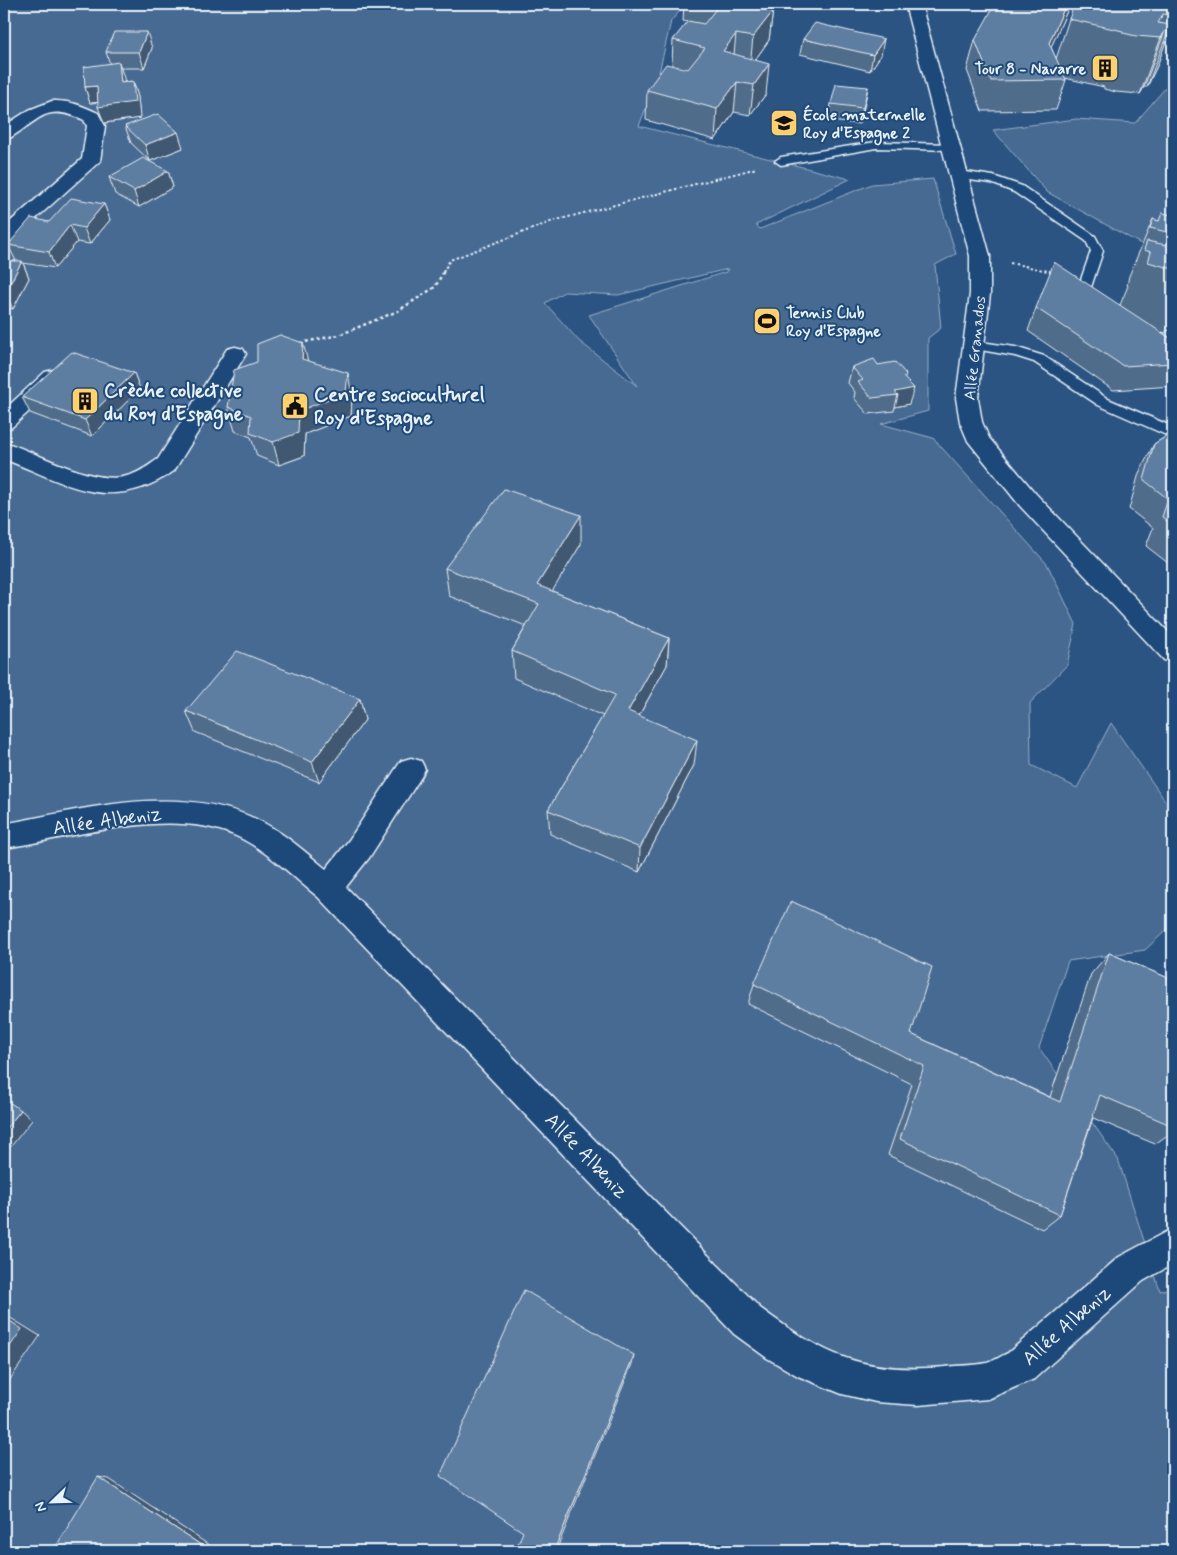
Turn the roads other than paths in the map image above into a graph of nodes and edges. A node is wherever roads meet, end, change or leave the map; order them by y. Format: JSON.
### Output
{"nodes":[{"id":1,"x":913,"y":4,"type":"edge"},
{"id":2,"x":4,"y":134,"type":"edge"},
{"id":3,"x":951,"y":147,"type":"junction"},
{"id":4,"x":781,"y":161,"type":"road end"},
{"id":5,"x":959,"y":175,"type":"junction"},
{"id":6,"x":4,"y":237,"type":"edge"},
{"id":7,"x":1074,"y":318,"type":"edge"},
{"id":8,"x":974,"y":345,"type":"junction"},
{"id":9,"x":235,"y":354,"type":"dead end"},
{"id":10,"x":64,"y":368,"type":"edge"},
{"id":11,"x":4,"y":422,"type":"edge"},
{"id":12,"x":1173,"y":433,"type":"edge"},
{"id":13,"x":4,"y":450,"type":"edge"},
{"id":14,"x":1173,"y":653,"type":"edge"},
{"id":15,"x":411,"y":769,"type":"dead end"},
{"id":16,"x":4,"y":836,"type":"edge"},
{"id":17,"x":328,"y":888,"type":"junction"},
{"id":18,"x":1173,"y":1245,"type":"edge"}],
"edges":[{"from":1,"to":3,"type":"street","name":"Allée Granados"},
{"from":2,"to":6,"type":"street"},
{"from":3,"to":4,"type":"lane"},
{"from":3,"to":5,"type":"street","name":"Allée Granados"},
{"from":5,"to":7,"type":"lane"},
{"from":5,"to":8,"type":"street","name":"Allée Granados"},
{"from":8,"to":12,"type":"lane"},
{"from":8,"to":14,"type":"street","name":"Allée Granados"},
{"from":9,"to":13,"type":"street"},
{"from":10,"to":11,"type":"street"},
{"from":15,"to":17,"type":"street"},
{"from":16,"to":17,"type":"street","name":"Allée Albeniz"},
{"from":17,"to":18,"type":"street","name":"Allée Albeniz"}]}
